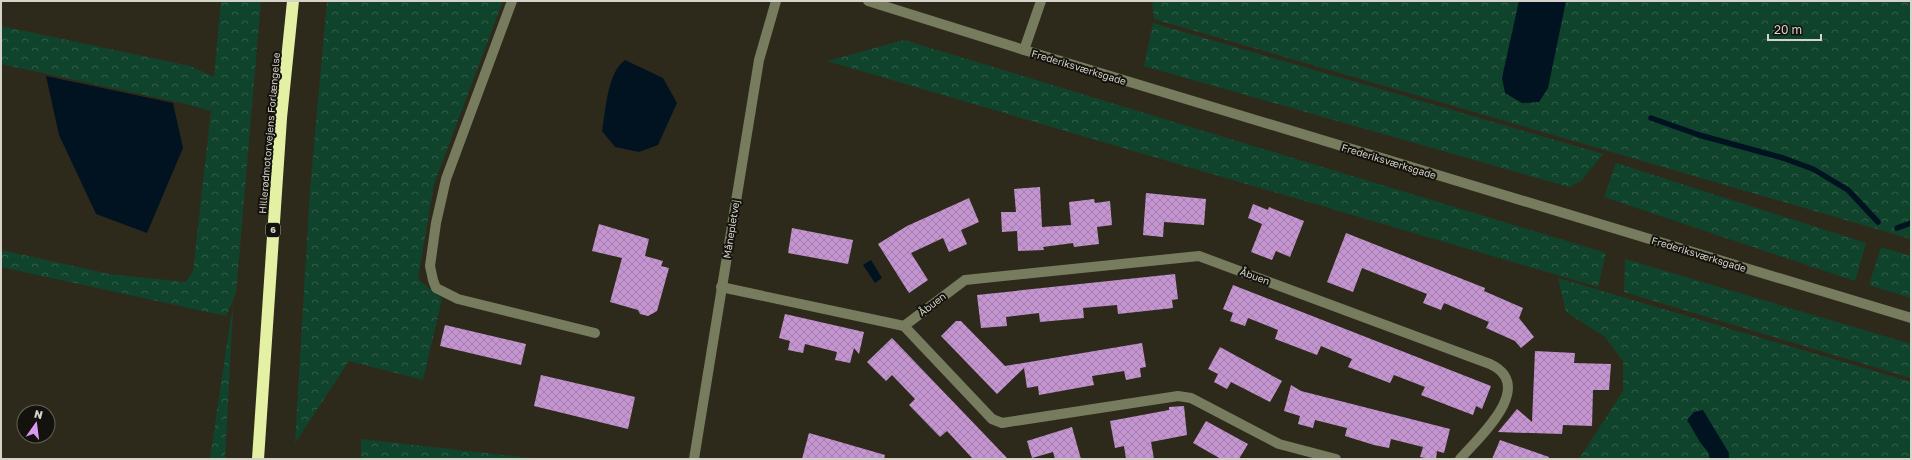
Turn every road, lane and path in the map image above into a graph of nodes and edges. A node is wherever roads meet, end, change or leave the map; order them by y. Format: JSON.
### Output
{"nodes":[{"id":1,"x":293,"y":1,"type":"edge"},
{"id":2,"x":512,"y":1,"type":"edge"},
{"id":3,"x":776,"y":1,"type":"edge"},
{"id":4,"x":868,"y":1,"type":"edge"},
{"id":5,"x":1041,"y":1,"type":"edge"},
{"id":6,"x":1024,"y":50,"type":"junction"},
{"id":7,"x":721,"y":287,"type":"junction"},
{"id":8,"x":1911,"y":318,"type":"edge"},
{"id":9,"x":904,"y":326,"type":"junction"},
{"id":10,"x":595,"y":333,"type":"dead end"},
{"id":11,"x":258,"y":459,"type":"edge"},
{"id":12,"x":694,"y":459,"type":"edge"},
{"id":13,"x":1336,"y":459,"type":"edge"},
{"id":14,"x":1460,"y":459,"type":"edge"}],
"edges":[{"from":1,"to":11,"type":"highway","name":"Hillerødmotorvejens Forlængelse","number":"6"},
{"from":2,"to":10,"type":"street"},
{"from":3,"to":7,"type":"street","name":"Månepletvej"},
{"from":4,"to":6,"type":"street","name":"Frederiksværksgade"},
{"from":5,"to":6,"type":"street"},
{"from":6,"to":8,"type":"street","name":"Frederiksværksgade"},
{"from":7,"to":9,"type":"street"},
{"from":7,"to":12,"type":"street","name":"Månepletvej"},
{"from":9,"to":13,"type":"street"},
{"from":9,"to":14,"type":"street","name":"Åbuen"}]}
